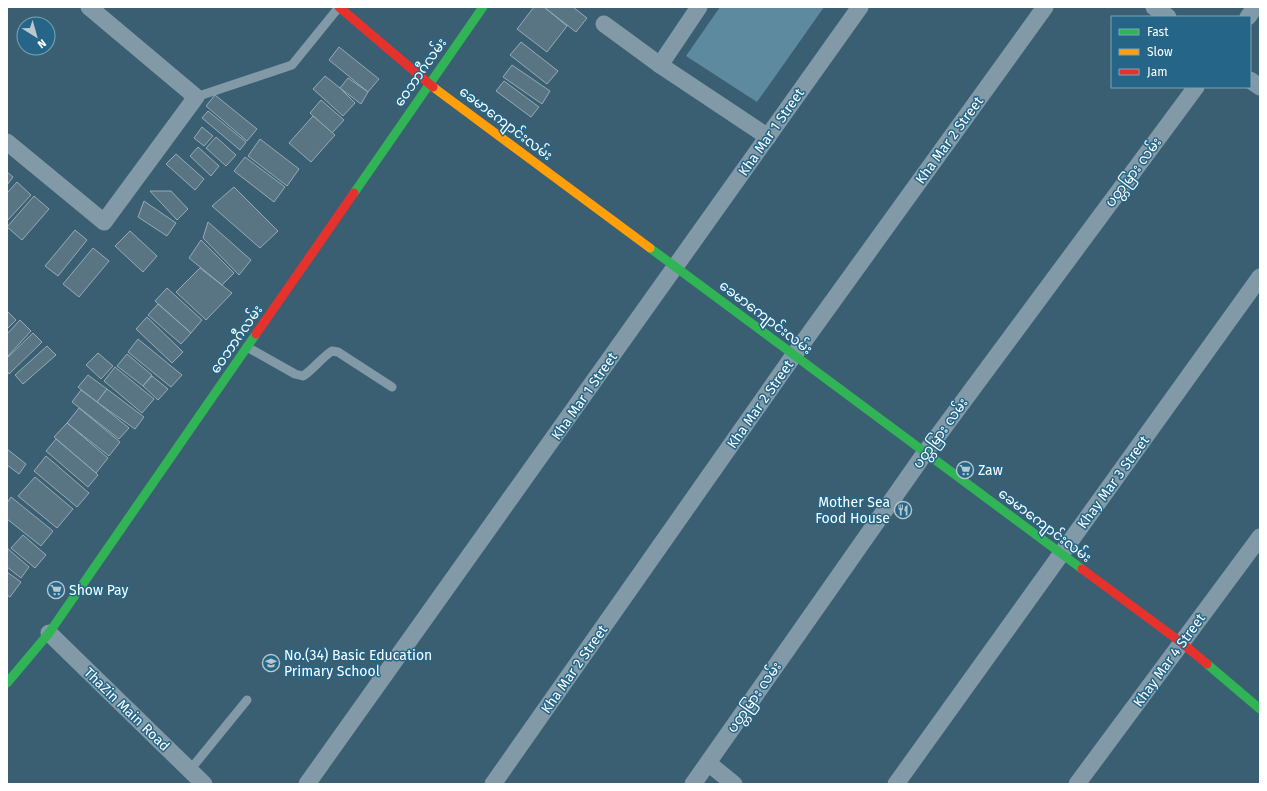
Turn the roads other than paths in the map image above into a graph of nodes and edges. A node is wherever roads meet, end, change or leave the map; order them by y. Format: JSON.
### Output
{"nodes":[{"id":1,"x":89,"y":7,"type":"edge"},
{"id":2,"x":339,"y":7,"type":"edge"},
{"id":3,"x":483,"y":7,"type":"edge"},
{"id":4,"x":699,"y":7,"type":"edge"},
{"id":5,"x":860,"y":7,"type":"edge"},
{"id":6,"x":1045,"y":7,"type":"edge"},
{"id":7,"x":1154,"y":7,"type":"edge"},
{"id":8,"x":1255,"y":7,"type":"edge"},
{"id":9,"x":1167,"y":16,"type":"edge"},
{"id":10,"x":1249,"y":16,"type":"edge"},
{"id":11,"x":604,"y":24,"type":"dead end"},
{"id":12,"x":660,"y":65,"type":"junction"},
{"id":13,"x":1251,"y":81,"type":"edge"},
{"id":14,"x":429,"y":84,"type":"junction"},
{"id":15,"x":1260,"y":87,"type":"edge"},
{"id":16,"x":1195,"y":88,"type":"edge"},
{"id":17,"x":196,"y":97,"type":"junction"},
{"id":18,"x":768,"y":137,"type":"junction"},
{"id":19,"x":7,"y":142,"type":"edge"},
{"id":20,"x":676,"y":267,"type":"junction"},
{"id":21,"x":1260,"y":277,"type":"edge"},
{"id":22,"x":247,"y":347,"type":"junction"},
{"id":23,"x":794,"y":355,"type":"junction"},
{"id":24,"x":392,"y":387,"type":"dead end"},
{"id":25,"x":925,"y":453,"type":"junction"},
{"id":26,"x":1260,"y":537,"type":"edge"},
{"id":27,"x":1062,"y":554,"type":"junction"},
{"id":28,"x":49,"y":633,"type":"junction"},
{"id":29,"x":1182,"y":643,"type":"junction"},
{"id":30,"x":8,"y":681,"type":"edge"},
{"id":31,"x":247,"y":700,"type":"dead end"},
{"id":32,"x":1260,"y":709,"type":"edge"},
{"id":33,"x":708,"y":763,"type":"junction"},
{"id":34,"x":190,"y":770,"type":"junction"},
{"id":35,"x":204,"y":784,"type":"edge"},
{"id":36,"x":307,"y":784,"type":"edge"},
{"id":37,"x":493,"y":784,"type":"edge"},
{"id":38,"x":693,"y":784,"type":"edge"},
{"id":39,"x":734,"y":784,"type":"edge"},
{"id":40,"x":896,"y":784,"type":"edge"},
{"id":41,"x":1077,"y":784,"type":"edge"}],
"edges":[{"from":1,"to":17,"type":"street"},
{"from":2,"to":14,"type":"street","name":"ခေမာကျောင်းလမ်း"},
{"from":2,"to":17,"type":"lane"},
{"from":3,"to":14,"type":"street","name":"ဝေဘာဂီလမ်း"},
{"from":4,"to":12,"type":"street"},
{"from":5,"to":18,"type":"street","name":"Kha Mar 1 Street"},
{"from":6,"to":23,"type":"street","name":"Kha Mar 2 Street"},
{"from":7,"to":9,"type":"street"},
{"from":8,"to":10,"type":"street"},
{"from":11,"to":12,"type":"street"},
{"from":12,"to":18,"type":"street"},
{"from":13,"to":15,"type":"street"},
{"from":14,"to":20,"type":"street","name":"ခေမာကျောင်းလမ်း"},
{"from":14,"to":22,"type":"street","name":"ဝေဘာဂီလမ်း"},
{"from":16,"to":25,"type":"street","name":"ပတ္တမြား လမ်း"},
{"from":17,"to":19,"type":"street"},
{"from":18,"to":20,"type":"street","name":"Kha Mar 1 Street"},
{"from":20,"to":23,"type":"street","name":"ခေမာကျောင်းလမ်း"},
{"from":20,"to":36,"type":"street","name":"Kha Mar 1 Street"},
{"from":21,"to":27,"type":"street","name":"Khay Mar 3 Street"},
{"from":22,"to":24,"type":"lane"},
{"from":22,"to":28,"type":"street","name":"ဝေဘာဂီလမ်း"},
{"from":23,"to":25,"type":"street","name":"ခေမာကျောင်းလမ်း"},
{"from":23,"to":37,"type":"street","name":"Kha Mar 2 Street"},
{"from":25,"to":27,"type":"street","name":"ခေမာကျောင်းလမ်း"},
{"from":25,"to":33,"type":"street","name":"ပတ္တမြား လမ်း"},
{"from":26,"to":29,"type":"street","name":"Khay Mar 4 Street"},
{"from":27,"to":29,"type":"street","name":"ခေမာကျောင်းလမ်း"},
{"from":27,"to":40,"type":"street","name":"Khay Mar 3 Street"},
{"from":28,"to":30,"type":"street","name":"ဝေဘာဂီလမ်း"},
{"from":28,"to":34,"type":"street","name":"ThaZin Main Road"},
{"from":29,"to":32,"type":"street","name":"ခေမာကျောင်းလမ်း"},
{"from":29,"to":41,"type":"street","name":"Khay Mar 4 Street"},
{"from":31,"to":34,"type":"lane"},
{"from":33,"to":38,"type":"street","name":"ပတ္တမြား လမ်း"},
{"from":33,"to":39,"type":"street"},
{"from":34,"to":35,"type":"street","name":"ThaZin Main Road"}]}
